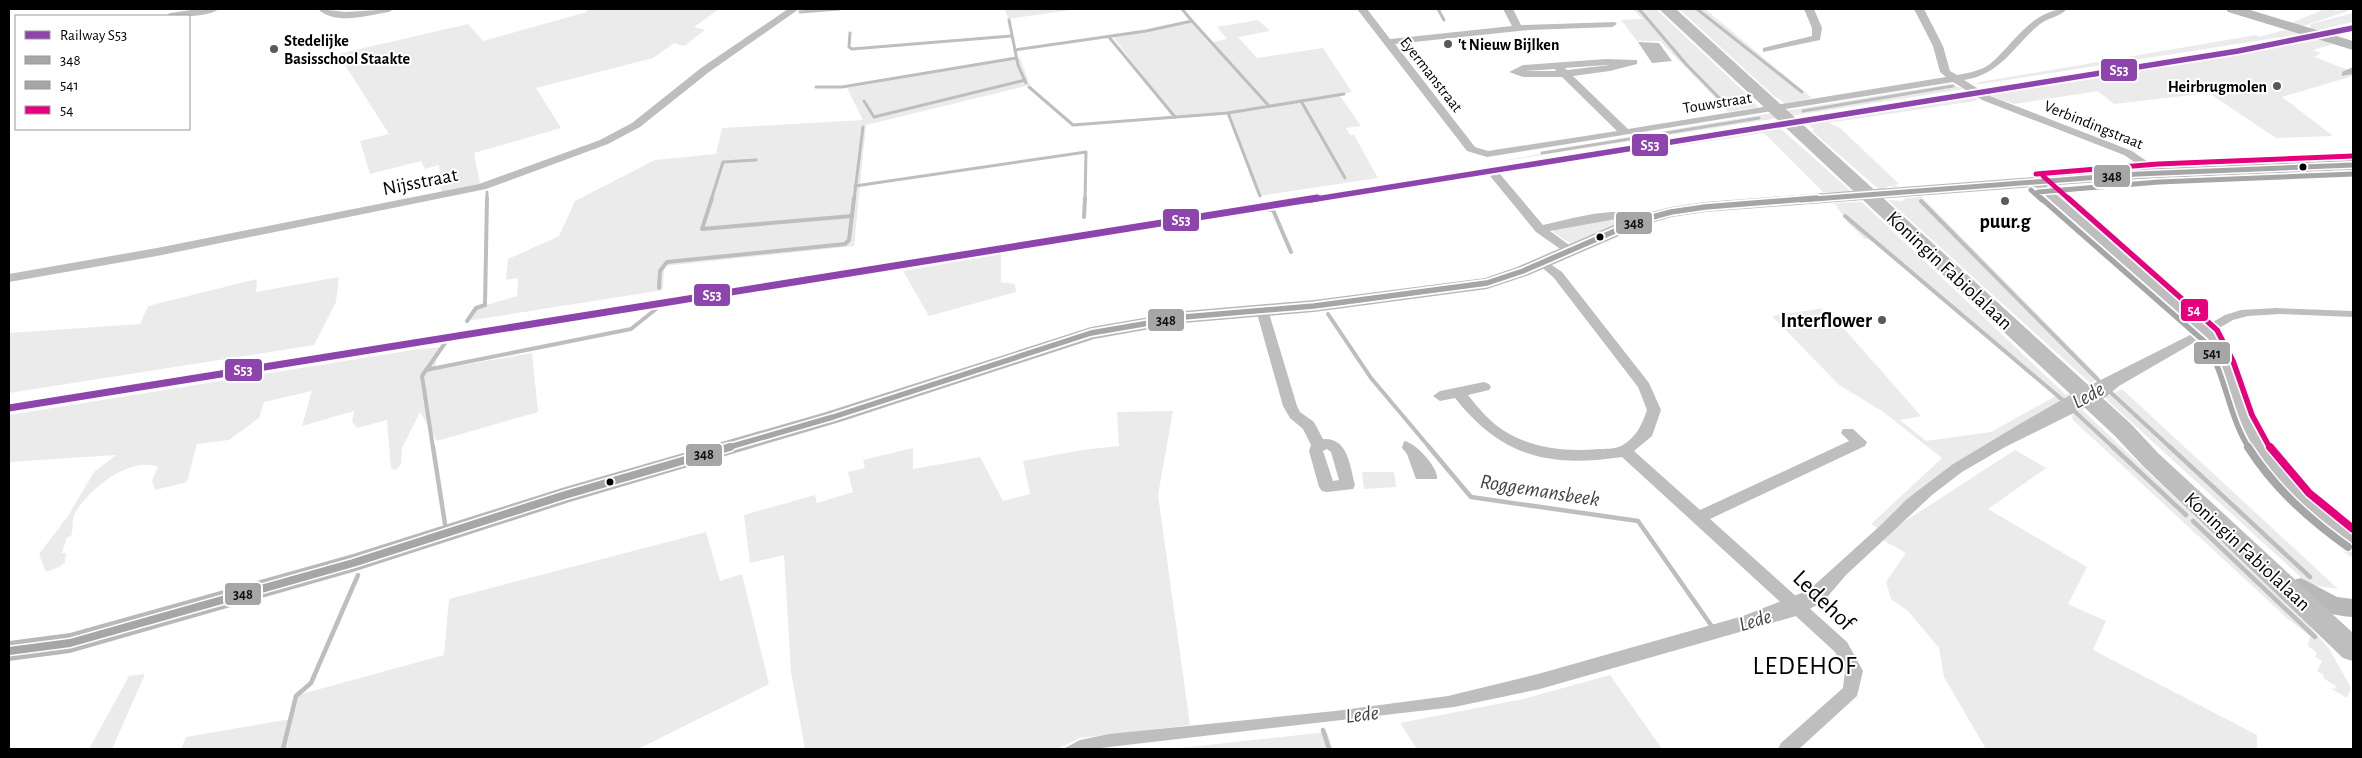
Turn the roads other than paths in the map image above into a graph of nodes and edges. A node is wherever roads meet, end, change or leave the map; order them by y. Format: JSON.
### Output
{"nodes":[{"id":1,"x":214,"y":9,"type":"edge"},
{"id":2,"x":323,"y":9,"type":"edge"},
{"id":3,"x":388,"y":9,"type":"edge"},
{"id":4,"x":794,"y":9,"type":"edge"},
{"id":5,"x":1362,"y":9,"type":"edge"},
{"id":6,"x":1508,"y":9,"type":"edge"},
{"id":7,"x":1667,"y":9,"type":"edge"},
{"id":8,"x":1809,"y":9,"type":"edge"},
{"id":9,"x":1919,"y":9,"type":"edge"},
{"id":10,"x":2062,"y":9,"type":"edge"},
{"id":11,"x":2233,"y":9,"type":"edge"},
{"id":12,"x":176,"y":15,"type":"edge"},
{"id":13,"x":1612,"y":24,"type":"dead end"},
{"id":14,"x":1518,"y":28,"type":"junction"},
{"id":15,"x":1388,"y":42,"type":"junction"},
{"id":16,"x":2353,"y":46,"type":"edge"},
{"id":17,"x":1767,"y":50,"type":"dead end"},
{"id":18,"x":1556,"y":65,"type":"junction"},
{"id":19,"x":1564,"y":74,"type":"junction"},
{"id":20,"x":1957,"y":79,"type":"junction"},
{"id":21,"x":1625,"y":133,"type":"junction"},
{"id":22,"x":1481,"y":153,"type":"joint"},
{"id":23,"x":2353,"y":165,"type":"edge"},
{"id":24,"x":2158,"y":173,"type":"junction"},
{"id":25,"x":1496,"y":176,"type":"dead end"},
{"id":26,"x":2037,"y":183,"type":"junction"},
{"id":27,"x":1638,"y":220,"type":"junction"},
{"id":28,"x":1540,"y":229,"type":"junction"},
{"id":29,"x":1570,"y":250,"type":"junction"},
{"id":30,"x":1543,"y":262,"type":"junction"},
{"id":31,"x":9,"y":278,"type":"edge"},
{"id":32,"x":1262,"y":310,"type":"junction"},
{"id":33,"x":1484,"y":387,"type":"dead end"},
{"id":34,"x":1458,"y":393,"type":"junction"},
{"id":35,"x":1440,"y":396,"type":"dead end"},
{"id":36,"x":2123,"y":430,"type":"junction"},
{"id":37,"x":1859,"y":441,"type":"dead end"},
{"id":38,"x":1318,"y":445,"type":"dead end"},
{"id":39,"x":1625,"y":451,"type":"junction"},
{"id":40,"x":1699,"y":517,"type":"junction"},
{"id":41,"x":2353,"y":540,"type":"edge"},
{"id":42,"x":2301,"y":587,"type":"junction"},
{"id":43,"x":2353,"y":608,"type":"edge"},
{"id":44,"x":2353,"y":636,"type":"edge"},
{"id":45,"x":2353,"y":650,"type":"edge"},
{"id":46,"x":9,"y":651,"type":"edge"},
{"id":47,"x":1788,"y":749,"type":"edge"}],
"edges":[{"from":1,"to":12,"type":"street"},
{"from":2,"to":3,"type":"street"},
{"from":4,"to":31,"type":"street","name":"Nijsstraat"},
{"from":5,"to":15,"type":"street","name":"Eyermanstraat"},
{"from":6,"to":14,"type":"street"},
{"from":7,"to":36,"type":"main road","name":"Koningin Fabiolalaan"},
{"from":8,"to":17,"type":"street"},
{"from":9,"to":20,"type":"street","name":"Verbindingstraat"},
{"from":10,"to":20,"type":"street","name":"Touwstraat"},
{"from":11,"to":16,"type":"street"},
{"from":13,"to":14,"type":"street"},
{"from":14,"to":15,"type":"street"},
{"from":15,"to":22,"type":"street","name":"Eyermanstraat"},
{"from":18,"to":19,"type":"street"},
{"from":18,"to":19,"type":"street"},
{"from":18,"to":19,"type":"street"},
{"from":19,"to":21,"type":"street"},
{"from":20,"to":21,"type":"street","name":"Touwstraat"},
{"from":20,"to":24,"type":"street","name":"Verbindingstraat"},
{"from":21,"to":22,"type":"street","name":"Touwstraat"},
{"from":23,"to":24,"type":"street"},
{"from":24,"to":26,"type":"street"},
{"from":25,"to":28,"type":"street"},
{"from":26,"to":27,"type":"street"},
{"from":26,"to":41,"type":"street"},
{"from":27,"to":28,"type":"street"},
{"from":27,"to":29,"type":"street"},
{"from":28,"to":29,"type":"street"},
{"from":29,"to":30,"type":"street"},
{"from":30,"to":32,"type":"street"},
{"from":30,"to":39,"type":"street"},
{"from":32,"to":38,"type":"street"},
{"from":32,"to":46,"type":"street"},
{"from":33,"to":34,"type":"street"},
{"from":34,"to":35,"type":"street"},
{"from":34,"to":39,"type":"street"},
{"from":36,"to":42,"type":"main road","name":"Koningin Fabiolalaan"},
{"from":36,"to":45,"type":"main road","name":"Koningin Fabiolalaan"},
{"from":37,"to":40,"type":"street"},
{"from":39,"to":40,"type":"street","name":"Ledehof"},
{"from":40,"to":47,"type":"street","name":"Ledehof"},
{"from":42,"to":43,"type":"street"},
{"from":42,"to":44,"type":"main road","name":"Koningin Fabiolalaan"}]}
